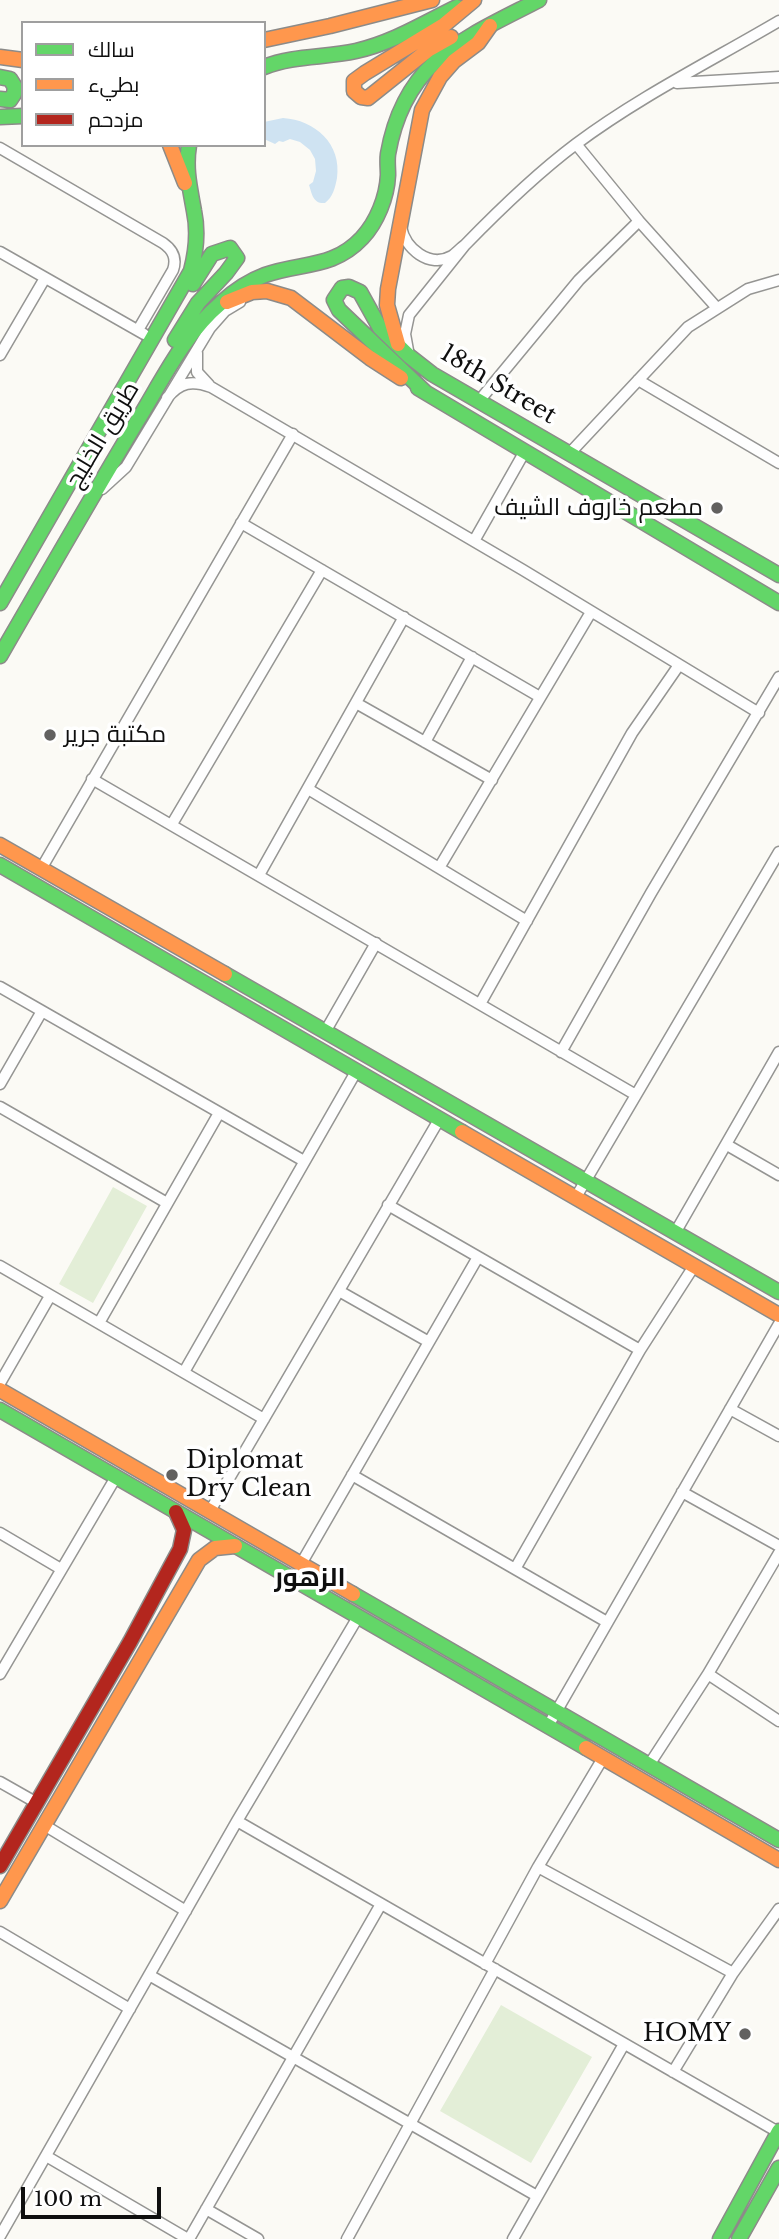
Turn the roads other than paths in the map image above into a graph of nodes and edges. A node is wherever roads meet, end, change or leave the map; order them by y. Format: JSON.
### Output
{"nodes":[{"id":1,"x":432,"y":0,"type":"edge"},
{"id":2,"x":473,"y":0,"type":"edge"},
{"id":3,"x":539,"y":0,"type":"edge"},
{"id":4,"x":779,"y":22,"type":"edge"},
{"id":5,"x":490,"y":26,"type":"junction"},
{"id":6,"x":472,"y":35,"type":"junction"},
{"id":7,"x":266,"y":40,"type":"edge"},
{"id":8,"x":0,"y":57,"type":"edge"},
{"id":9,"x":21,"y":60,"type":"edge"},
{"id":10,"x":266,"y":66,"type":"edge"},
{"id":11,"x":0,"y":77,"type":"edge"},
{"id":12,"x":779,"y":77,"type":"edge"},
{"id":13,"x":673,"y":83,"type":"junction"},
{"id":14,"x":0,"y":99,"type":"edge"},
{"id":15,"x":21,"y":116,"type":"edge"},
{"id":16,"x":0,"y":117,"type":"edge"},
{"id":17,"x":576,"y":144,"type":"junction"},
{"id":18,"x":171,"y":147,"type":"edge"},
{"id":19,"x":189,"y":147,"type":"edge"},
{"id":20,"x":0,"y":148,"type":"edge"},
{"id":21,"x":190,"y":197,"type":"junction"},
{"id":22,"x":400,"y":221,"type":"junction"},
{"id":23,"x":639,"y":221,"type":"junction"},
{"id":24,"x":465,"y":245,"type":"junction"},
{"id":25,"x":0,"y":252,"type":"edge"},
{"id":26,"x":45,"y":278,"type":"junction"},
{"id":27,"x":779,"y":280,"type":"edge"},
{"id":28,"x":717,"y":308,"type":"junction"},
{"id":29,"x":210,"y":312,"type":"junction"},
{"id":30,"x":138,"y":330,"type":"junction"},
{"id":31,"x":153,"y":338,"type":"junction"},
{"id":32,"x":198,"y":348,"type":"junction"},
{"id":33,"x":405,"y":352,"type":"junction"},
{"id":34,"x":0,"y":355,"type":"edge"},
{"id":35,"x":638,"y":380,"type":"junction"},
{"id":36,"x":211,"y":387,"type":"junction"},
{"id":37,"x":425,"y":392,"type":"junction"},
{"id":38,"x":167,"y":398,"type":"junction"},
{"id":39,"x":479,"y":401,"type":"junction"},
{"id":40,"x":147,"y":406,"type":"junction"},
{"id":41,"x":293,"y":434,"type":"junction"},
{"id":42,"x":525,"y":451,"type":"junction"},
{"id":43,"x":569,"y":454,"type":"junction"},
{"id":44,"x":779,"y":463,"type":"edge"},
{"id":45,"x":637,"y":493,"type":"junction"},
{"id":46,"x":89,"y":501,"type":"junction"},
{"id":47,"x":242,"y":523,"type":"junction"},
{"id":48,"x":474,"y":541,"type":"junction"},
{"id":49,"x":322,"y":570,"type":"junction"},
{"id":50,"x":779,"y":575,"type":"edge"},
{"id":51,"x":0,"y":603,"type":"edge"},
{"id":52,"x":779,"y":603,"type":"edge"},
{"id":53,"x":591,"y":612,"type":"junction"},
{"id":54,"x":404,"y":617,"type":"junction"},
{"id":55,"x":0,"y":656,"type":"edge"},
{"id":56,"x":472,"y":657,"type":"junction"},
{"id":57,"x":679,"y":664,"type":"junction"},
{"id":58,"x":779,"y":677,"type":"edge"},
{"id":59,"x":540,"y":697,"type":"junction"},
{"id":60,"x":356,"y":703,"type":"junction"},
{"id":61,"x":759,"y":713,"type":"junction"},
{"id":62,"x":425,"y":742,"type":"junction"},
{"id":63,"x":92,"y":779,"type":"junction"},
{"id":64,"x":492,"y":780,"type":"junction"},
{"id":65,"x":308,"y":789,"type":"junction"},
{"id":66,"x":172,"y":824,"type":"junction"},
{"id":67,"x":0,"y":845,"type":"edge"},
{"id":68,"x":779,"y":852,"type":"edge"},
{"id":69,"x":0,"y":865,"type":"edge"},
{"id":70,"x":439,"y":868,"type":"junction"},
{"id":71,"x":41,"y":869,"type":"junction"},
{"id":72,"x":259,"y":875,"type":"junction"},
{"id":73,"x":527,"y":921,"type":"junction"},
{"id":74,"x":376,"y":943,"type":"junction"},
{"id":75,"x":0,"y":988,"type":"edge"},
{"id":76,"x":480,"y":1004,"type":"junction"},
{"id":77,"x":42,"y":1011,"type":"junction"},
{"id":78,"x":325,"y":1032,"type":"junction"},
{"id":79,"x":561,"y":1052,"type":"junction"},
{"id":80,"x":779,"y":1052,"type":"edge"},
{"id":81,"x":357,"y":1070,"type":"junction"},
{"id":82,"x":0,"y":1084,"type":"edge"},
{"id":83,"x":636,"y":1095,"type":"junction"},
{"id":84,"x":0,"y":1107,"type":"edge"},
{"id":85,"x":219,"y":1113,"type":"junction"},
{"id":86,"x":440,"y":1118,"type":"junction"},
{"id":87,"x":727,"y":1145,"type":"junction"},
{"id":88,"x":304,"y":1161,"type":"junction"},
{"id":89,"x":779,"y":1175,"type":"edge"},
{"id":90,"x":585,"y":1181,"type":"junction"},
{"id":91,"x":576,"y":1197,"type":"junction"},
{"id":92,"x":167,"y":1203,"type":"junction"},
{"id":93,"x":388,"y":1205,"type":"junction"},
{"id":94,"x":675,"y":1233,"type":"junction"},
{"id":95,"x":478,"y":1257,"type":"junction"},
{"id":96,"x":0,"y":1266,"type":"edge"},
{"id":97,"x":694,"y":1266,"type":"junction"},
{"id":98,"x":339,"y":1291,"type":"junction"},
{"id":99,"x":779,"y":1292,"type":"edge"},
{"id":100,"x":50,"y":1296,"type":"junction"},
{"id":101,"x":779,"y":1315,"type":"edge"},
{"id":102,"x":99,"y":1323,"type":"junction"},
{"id":103,"x":779,"y":1324,"type":"edge"},
{"id":104,"x":429,"y":1342,"type":"junction"},
{"id":105,"x":640,"y":1350,"type":"junction"},
{"id":106,"x":184,"y":1372,"type":"junction"},
{"id":107,"x":0,"y":1383,"type":"edge"},
{"id":108,"x":0,"y":1390,"type":"edge"},
{"id":109,"x":730,"y":1409,"type":"junction"},
{"id":110,"x":0,"y":1410,"type":"edge"},
{"id":111,"x":264,"y":1419,"type":"junction"},
{"id":112,"x":779,"y":1436,"type":"edge"},
{"id":113,"x":352,"y":1475,"type":"junction"},
{"id":114,"x":116,"y":1477,"type":"junction"},
{"id":115,"x":682,"y":1492,"type":"junction"},
{"id":116,"x":182,"y":1495,"type":"junction"},
{"id":117,"x":175,"y":1511,"type":"junction"},
{"id":118,"x":210,"y":1511,"type":"junction"},
{"id":119,"x":0,"y":1533,"type":"edge"},
{"id":120,"x":236,"y":1546,"type":"junction"},
{"id":121,"x":779,"y":1546,"type":"edge"},
{"id":122,"x":180,"y":1549,"type":"junction"},
{"id":123,"x":779,"y":1553,"type":"edge"},
{"id":124,"x":199,"y":1560,"type":"junction"},
{"id":125,"x":301,"y":1564,"type":"junction"},
{"id":126,"x":61,"y":1569,"type":"junction"},
{"id":127,"x":515,"y":1569,"type":"junction"},
{"id":128,"x":358,"y":1616,"type":"junction"},
{"id":129,"x":607,"y":1622,"type":"junction"},
{"id":130,"x":0,"y":1674,"type":"edge"},
{"id":131,"x":708,"y":1674,"type":"junction"},
{"id":132,"x":557,"y":1711,"type":"junction"},
{"id":133,"x":779,"y":1721,"type":"edge"},
{"id":134,"x":548,"y":1726,"type":"junction"},
{"id":135,"x":603,"y":1758,"type":"junction"},
{"id":136,"x":649,"y":1765,"type":"junction"},
{"id":137,"x":0,"y":1782,"type":"edge"},
{"id":138,"x":37,"y":1803,"type":"junction"},
{"id":139,"x":237,"y":1821,"type":"junction"},
{"id":140,"x":44,"y":1825,"type":"junction"},
{"id":141,"x":779,"y":1840,"type":"edge"},
{"id":142,"x":779,"y":1860,"type":"edge"},
{"id":143,"x":0,"y":1867,"type":"edge"},
{"id":144,"x":538,"y":1867,"type":"junction"},
{"id":145,"x":0,"y":1901,"type":"edge"},
{"id":146,"x":381,"y":1904,"type":"junction"},
{"id":147,"x":779,"y":1909,"type":"edge"},
{"id":148,"x":186,"y":1910,"type":"junction"},
{"id":149,"x":0,"y":1932,"type":"edge"},
{"id":150,"x":490,"y":1966,"type":"junction"},
{"id":151,"x":733,"y":1973,"type":"junction"},
{"id":152,"x":149,"y":1975,"type":"junction"},
{"id":153,"x":130,"y":2009,"type":"junction"},
{"id":154,"x":624,"y":2044,"type":"junction"},
{"id":155,"x":293,"y":2057,"type":"junction"},
{"id":156,"x":673,"y":2071,"type":"junction"},
{"id":157,"x":410,"y":2124,"type":"junction"},
{"id":158,"x":779,"y":2132,"type":"edge"},
{"id":159,"x":46,"y":2156,"type":"junction"},
{"id":160,"x":779,"y":2168,"type":"edge"},
{"id":161,"x":537,"y":2196,"type":"junction"},
{"id":162,"x":206,"y":2209,"type":"junction"},
{"id":163,"x":730,"y":2218,"type":"junction"},
{"id":164,"x":742,"y":2235,"type":"edge"},
{"id":165,"x":0,"y":2236,"type":"edge"},
{"id":166,"x":188,"y":2239,"type":"edge"},
{"id":167,"x":258,"y":2239,"type":"edge"},
{"id":168,"x":347,"y":2239,"type":"edge"},
{"id":169,"x":513,"y":2239,"type":"edge"},
{"id":170,"x":714,"y":2239,"type":"edge"},
{"id":171,"x":720,"y":2239,"type":"edge"}],
"edges":[{"from":1,"to":7,"type":"street"},
{"from":2,"to":6,"type":"street"},
{"from":2,"to":10,"type":"street"},
{"from":3,"to":5,"type":"street"},
{"from":4,"to":13,"type":"street"},
{"from":5,"to":6,"type":"street"},
{"from":5,"to":22,"type":"street"},
{"from":6,"to":29,"type":"street","name":"طريق الخليج"},
{"from":8,"to":9,"type":"street"},
{"from":11,"to":14,"type":"street"},
{"from":12,"to":13,"type":"street"},
{"from":13,"to":17,"type":"street"},
{"from":15,"to":16,"type":"street"},
{"from":17,"to":23,"type":"street"},
{"from":17,"to":24,"type":"street"},
{"from":18,"to":21,"type":"street"},
{"from":19,"to":21,"type":"street"},
{"from":20,"to":30,"type":"street"},
{"from":21,"to":31,"type":"street","name":"طريق الخليج"},
{"from":22,"to":24,"type":"street"},
{"from":22,"to":33,"type":"street"},
{"from":23,"to":28,"type":"street"},
{"from":23,"to":39,"type":"street"},
{"from":24,"to":33,"type":"street"},
{"from":25,"to":26,"type":"street"},
{"from":26,"to":30,"type":"street"},
{"from":26,"to":34,"type":"street"},
{"from":27,"to":28,"type":"street"},
{"from":28,"to":35,"type":"street"},
{"from":29,"to":37,"type":"street"},
{"from":29,"to":40,"type":"street","name":"طريق الخليج"},
{"from":30,"to":31,"type":"street"},
{"from":31,"to":40,"type":"street"},
{"from":31,"to":51,"type":"street","name":"طريق الخليج"},
{"from":32,"to":36,"type":"street"},
{"from":32,"to":37,"type":"street"},
{"from":32,"to":38,"type":"street"},
{"from":33,"to":37,"type":"street","name":"18th Street"},
{"from":33,"to":39,"type":"street","name":"18th Street"},
{"from":35,"to":43,"type":"street"},
{"from":35,"to":44,"type":"street"},
{"from":36,"to":38,"type":"street"},
{"from":36,"to":41,"type":"street"},
{"from":37,"to":42,"type":"street"},
{"from":38,"to":46,"type":"street"},
{"from":39,"to":43,"type":"street","name":"18th Street"},
{"from":40,"to":46,"type":"street","name":"طريق الخليج"},
{"from":41,"to":47,"type":"street"},
{"from":41,"to":48,"type":"street"},
{"from":42,"to":45,"type":"street"},
{"from":42,"to":48,"type":"street"},
{"from":42,"to":52,"type":"street"},
{"from":43,"to":45,"type":"street","name":"18th Street"},
{"from":45,"to":50,"type":"street","name":"18th Street"},
{"from":46,"to":55,"type":"street","name":"طريق الخليج"},
{"from":47,"to":49,"type":"street"},
{"from":47,"to":63,"type":"street"},
{"from":48,"to":53,"type":"street"},
{"from":49,"to":54,"type":"street"},
{"from":49,"to":66,"type":"street"},
{"from":53,"to":57,"type":"street"},
{"from":53,"to":59,"type":"street"},
{"from":54,"to":56,"type":"street"},
{"from":54,"to":60,"type":"street"},
{"from":56,"to":59,"type":"street"},
{"from":56,"to":62,"type":"street"},
{"from":57,"to":61,"type":"street"},
{"from":57,"to":73,"type":"street"},
{"from":58,"to":61,"type":"street"},
{"from":59,"to":64,"type":"street"},
{"from":60,"to":62,"type":"street"},
{"from":60,"to":65,"type":"street"},
{"from":61,"to":79,"type":"street"},
{"from":62,"to":64,"type":"street"},
{"from":63,"to":66,"type":"street"},
{"from":63,"to":71,"type":"street"},
{"from":64,"to":70,"type":"street"},
{"from":65,"to":70,"type":"street"},
{"from":65,"to":72,"type":"street"},
{"from":66,"to":72,"type":"street"},
{"from":67,"to":71,"type":"street"},
{"from":68,"to":83,"type":"street"},
{"from":69,"to":81,"type":"street"},
{"from":70,"to":73,"type":"street"},
{"from":71,"to":78,"type":"street"},
{"from":72,"to":74,"type":"street"},
{"from":73,"to":76,"type":"street"},
{"from":74,"to":76,"type":"street"},
{"from":74,"to":78,"type":"street"},
{"from":75,"to":77,"type":"street"},
{"from":76,"to":79,"type":"street"},
{"from":77,"to":82,"type":"street"},
{"from":77,"to":85,"type":"street"},
{"from":78,"to":90,"type":"street"},
{"from":79,"to":83,"type":"street"},
{"from":80,"to":87,"type":"street"},
{"from":81,"to":86,"type":"street"},
{"from":81,"to":88,"type":"street"},
{"from":83,"to":90,"type":"street"},
{"from":84,"to":92,"type":"street"},
{"from":85,"to":88,"type":"street"},
{"from":85,"to":92,"type":"street"},
{"from":86,"to":91,"type":"street"},
{"from":86,"to":93,"type":"street"},
{"from":87,"to":89,"type":"street"},
{"from":87,"to":94,"type":"street"},
{"from":88,"to":106,"type":"street"},
{"from":90,"to":91,"type":"street"},
{"from":90,"to":94,"type":"street"},
{"from":91,"to":97,"type":"street"},
{"from":92,"to":102,"type":"street"},
{"from":93,"to":95,"type":"street"},
{"from":93,"to":98,"type":"street"},
{"from":94,"to":99,"type":"street"},
{"from":95,"to":104,"type":"street"},
{"from":95,"to":105,"type":"street"},
{"from":96,"to":100,"type":"street"},
{"from":97,"to":101,"type":"street"},
{"from":97,"to":105,"type":"street"},
{"from":98,"to":104,"type":"street"},
{"from":98,"to":111,"type":"street"},
{"from":100,"to":102,"type":"street"},
{"from":100,"to":107,"type":"street"},
{"from":102,"to":106,"type":"street"},
{"from":103,"to":109,"type":"street"},
{"from":104,"to":113,"type":"street"},
{"from":105,"to":127,"type":"street"},
{"from":106,"to":111,"type":"street"},
{"from":108,"to":116,"type":"street"},
{"from":109,"to":112,"type":"street"},
{"from":109,"to":115,"type":"street"},
{"from":110,"to":114,"type":"street"},
{"from":111,"to":118,"type":"street"},
{"from":113,"to":125,"type":"street"},
{"from":113,"to":127,"type":"street"},
{"from":114,"to":116,"type":"street"},
{"from":114,"to":117,"type":"street"},
{"from":114,"to":126,"type":"street"},
{"from":115,"to":121,"type":"street"},
{"from":115,"to":129,"type":"street"},
{"from":116,"to":118,"type":"street"},
{"from":117,"to":120,"type":"street"},
{"from":117,"to":122,"type":"street"},
{"from":118,"to":125,"type":"street"},
{"from":119,"to":126,"type":"street"},
{"from":120,"to":124,"type":"street"},
{"from":120,"to":128,"type":"street"},
{"from":122,"to":124,"type":"street"},
{"from":122,"to":138,"type":"street"},
{"from":123,"to":131,"type":"street"},
{"from":124,"to":140,"type":"street"},
{"from":125,"to":132,"type":"street"},
{"from":126,"to":130,"type":"street"},
{"from":127,"to":129,"type":"street"},
{"from":128,"to":134,"type":"street"},
{"from":128,"to":139,"type":"street"},
{"from":129,"to":132,"type":"street"},
{"from":131,"to":133,"type":"street"},
{"from":131,"to":136,"type":"street"},
{"from":132,"to":134,"type":"street"},
{"from":132,"to":136,"type":"street"},
{"from":134,"to":135,"type":"street"},
{"from":135,"to":142,"type":"street"},
{"from":135,"to":144,"type":"street"},
{"from":136,"to":141,"type":"street"},
{"from":137,"to":138,"type":"street"},
{"from":138,"to":143,"type":"street"},
{"from":139,"to":146,"type":"street"},
{"from":139,"to":148,"type":"street"},
{"from":140,"to":145,"type":"street"},
{"from":140,"to":148,"type":"street"},
{"from":144,"to":150,"type":"street"},
{"from":144,"to":151,"type":"street"},
{"from":146,"to":150,"type":"street"},
{"from":146,"to":155,"type":"street"},
{"from":147,"to":151,"type":"street"},
{"from":148,"to":152,"type":"street"},
{"from":149,"to":153,"type":"street"},
{"from":150,"to":154,"type":"street"},
{"from":150,"to":157,"type":"street"},
{"from":151,"to":156,"type":"street"},
{"from":152,"to":153,"type":"street"},
{"from":152,"to":155,"type":"street"},
{"from":153,"to":159,"type":"street"},
{"from":154,"to":156,"type":"street"},
{"from":154,"to":161,"type":"street"},
{"from":155,"to":157,"type":"street"},
{"from":155,"to":162,"type":"street"},
{"from":156,"to":158,"type":"street"},
{"from":157,"to":161,"type":"street"},
{"from":157,"to":168,"type":"street"},
{"from":158,"to":163,"type":"street"},
{"from":159,"to":165,"type":"street"},
{"from":159,"to":166,"type":"street"},
{"from":160,"to":164,"type":"street"},
{"from":161,"to":169,"type":"street"},
{"from":162,"to":166,"type":"street"},
{"from":162,"to":167,"type":"street"},
{"from":163,"to":170,"type":"street"},
{"from":163,"to":171,"type":"street"}]}
